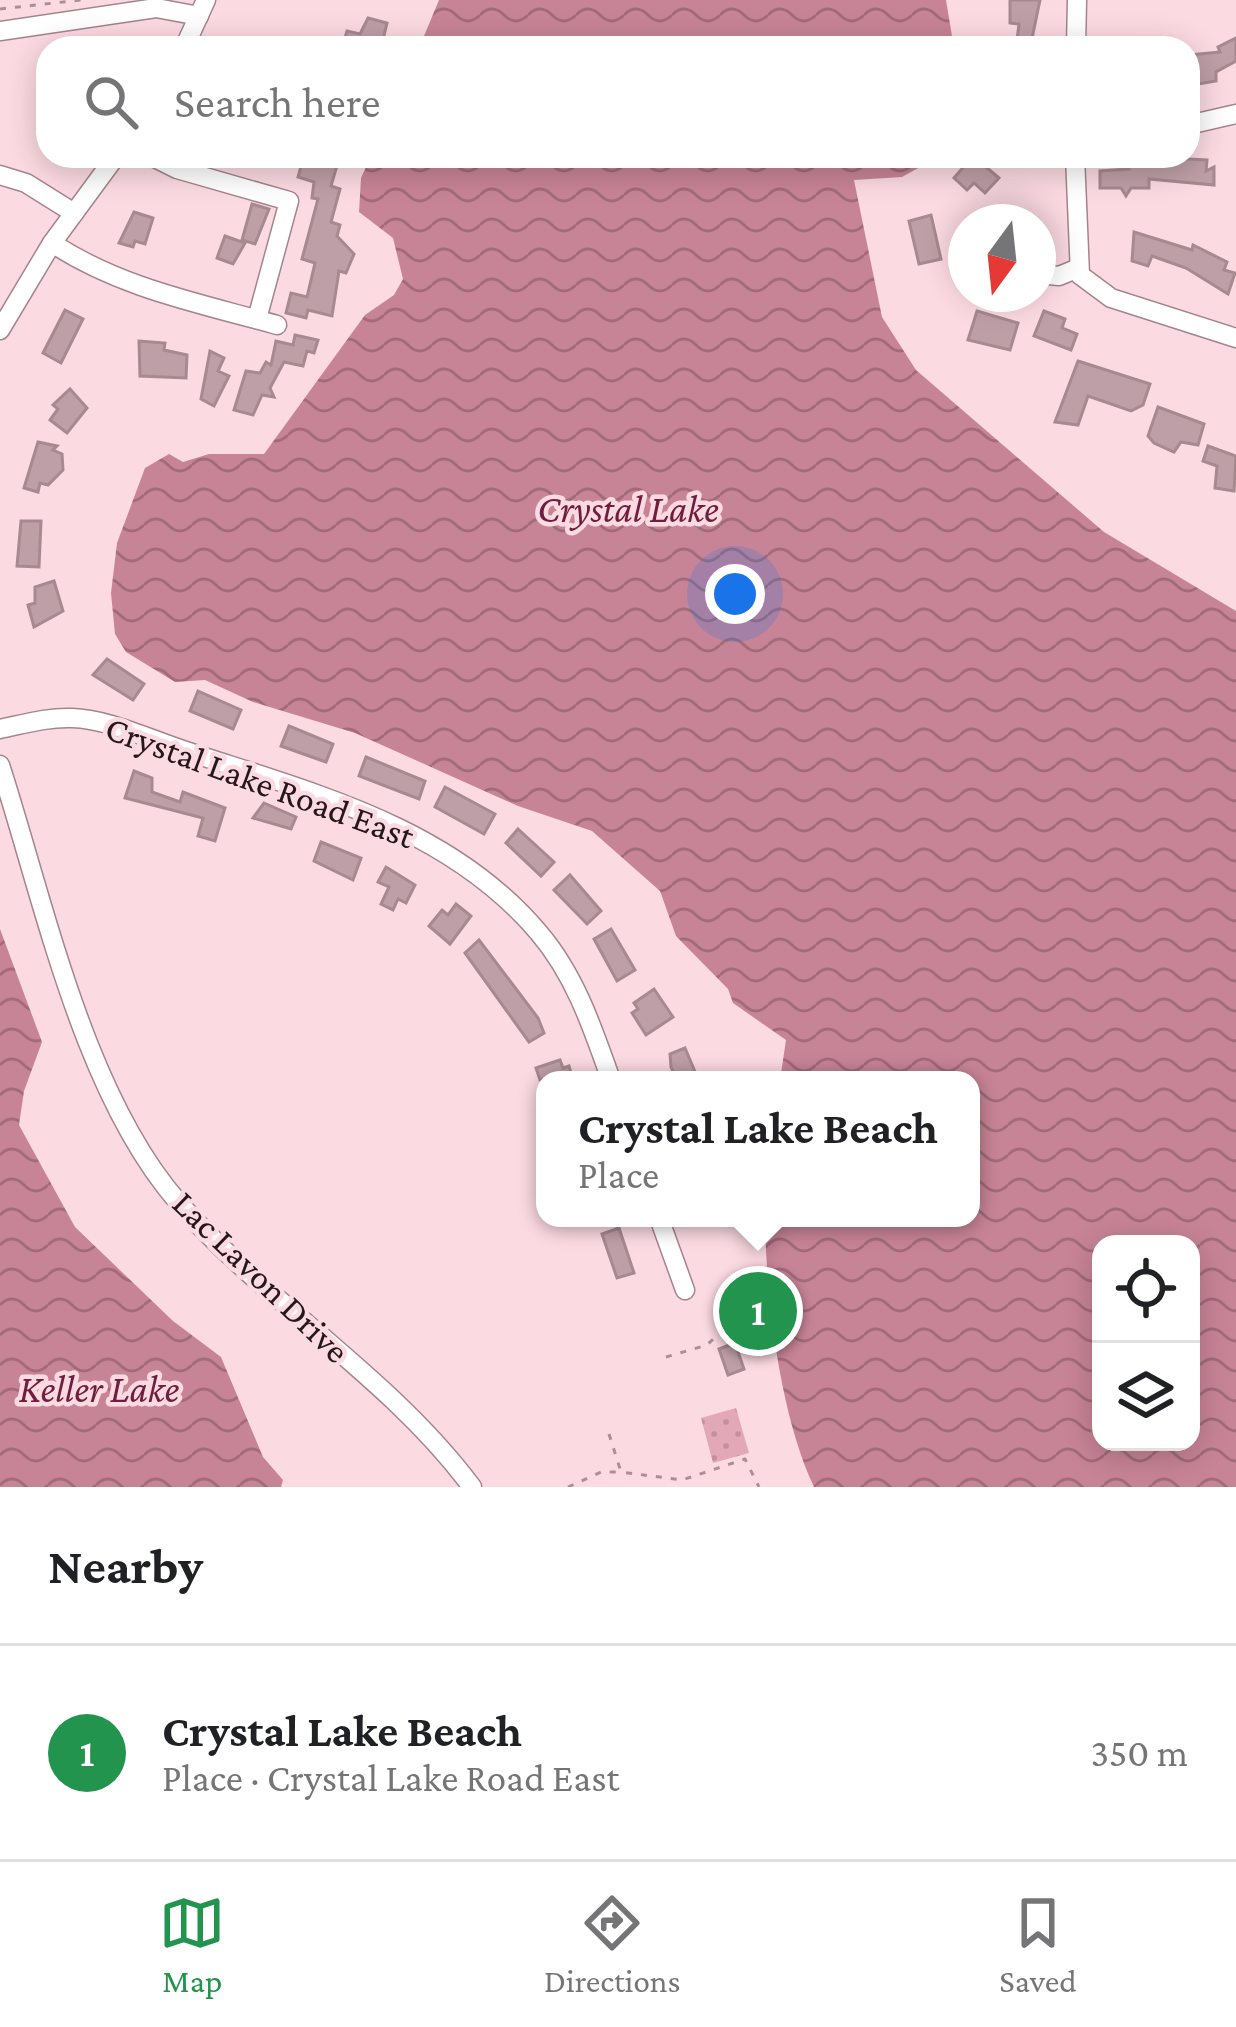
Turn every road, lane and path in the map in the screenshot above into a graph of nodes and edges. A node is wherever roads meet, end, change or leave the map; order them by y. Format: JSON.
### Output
{"nodes":[{"id":1,"x":81,"y":0,"type":"edge"},
{"id":2,"x":1077,"y":0,"type":"edge"},
{"id":3,"x":202,"y":8,"type":"edge"},
{"id":4,"x":0,"y":9,"type":"edge"},
{"id":5,"x":0,"y":32,"type":"edge"},
{"id":6,"x":189,"y":36,"type":"edge"},
{"id":7,"x":1076,"y":36,"type":"edge"},
{"id":8,"x":1236,"y":114,"type":"edge"},
{"id":9,"x":1200,"y":122,"type":"edge"},
{"id":10,"x":107,"y":168,"type":"edge"},
{"id":11,"x":174,"y":168,"type":"edge"},
{"id":12,"x":1076,"y":168,"type":"edge"},
{"id":13,"x":0,"y":175,"type":"edge"},
{"id":14,"x":74,"y":213,"type":"junction"},
{"id":15,"x":52,"y":243,"type":"junction"},
{"id":16,"x":1076,"y":268,"type":"junction"},
{"id":17,"x":1056,"y":276,"type":"edge"},
{"id":18,"x":256,"y":319,"type":"junction"},
{"id":19,"x":277,"y":325,"type":"dead end"},
{"id":20,"x":0,"y":330,"type":"edge"},
{"id":21,"x":1236,"y":338,"type":"edge"},
{"id":22,"x":0,"y":730,"type":"edge"},
{"id":23,"x":0,"y":765,"type":"edge"},
{"id":24,"x":608,"y":1071,"type":"edge"},
{"id":25,"x":662,"y":1227,"type":"edge"},
{"id":26,"x":685,"y":1290,"type":"dead end"},
{"id":27,"x":743,"y":1310,"type":"dead end"},
{"id":28,"x":666,"y":1357,"type":"dead end"},
{"id":29,"x":609,"y":1434,"type":"dead end"},
{"id":30,"x":621,"y":1472,"type":"junction"},
{"id":31,"x":472,"y":1487,"type":"edge"},
{"id":32,"x":568,"y":1487,"type":"edge"},
{"id":33,"x":759,"y":1487,"type":"edge"}],
"edges":[{"from":1,"to":4,"type":"path"},
{"from":2,"to":7,"type":"street"},
{"from":3,"to":5,"type":"street"},
{"from":3,"to":6,"type":"street"},
{"from":8,"to":9,"type":"street"},
{"from":10,"to":14,"type":"street"},
{"from":11,"to":18,"type":"street"},
{"from":12,"to":16,"type":"street"},
{"from":13,"to":14,"type":"street"},
{"from":14,"to":15,"type":"street"},
{"from":15,"to":18,"type":"street"},
{"from":15,"to":20,"type":"street"},
{"from":16,"to":17,"type":"street"},
{"from":16,"to":21,"type":"street"},
{"from":18,"to":19,"type":"street"},
{"from":22,"to":24,"type":"street","name":"Crystal Lake Road East"},
{"from":23,"to":31,"type":"street","name":"Lac Lavon Drive"},
{"from":25,"to":26,"type":"street"},
{"from":27,"to":28,"type":"path"},
{"from":29,"to":30,"type":"path"},
{"from":30,"to":32,"type":"path"},
{"from":30,"to":33,"type":"path"}]}
